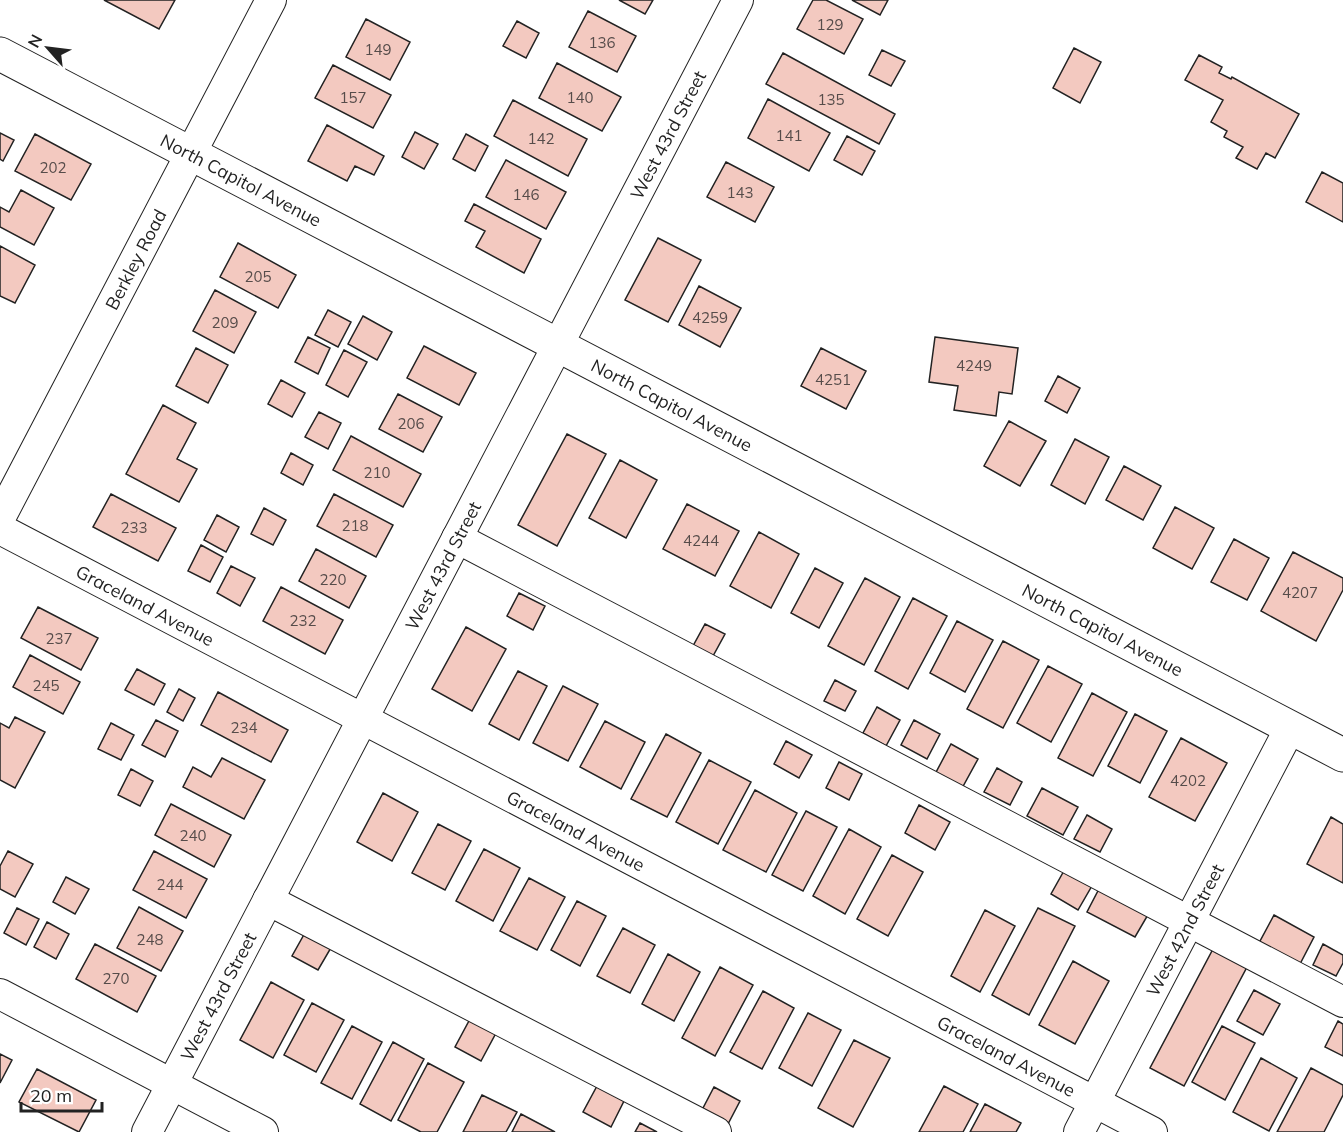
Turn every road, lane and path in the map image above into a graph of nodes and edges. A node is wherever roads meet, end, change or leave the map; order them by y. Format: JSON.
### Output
{"nodes":[{"id":1,"x":271,"y":0,"type":"edge"},
{"id":2,"x":738,"y":0,"type":"edge"},
{"id":3,"x":0,"y":54,"type":"edge"},
{"id":4,"x":191,"y":154,"type":"junction"},
{"id":5,"x":557,"y":345,"type":"junction"},
{"id":6,"x":0,"y":518,"type":"edge"},
{"id":7,"x":0,"y":530,"type":"edge"},
{"id":8,"x":457,"y":538,"type":"junction"},
{"id":9,"x":363,"y":720,"type":"junction"},
{"id":10,"x":1290,"y":728,"type":"junction"},
{"id":11,"x":1343,"y":755,"type":"edge"},
{"id":12,"x":268,"y":900,"type":"junction"},
{"id":13,"x":1189,"y":921,"type":"junction"},
{"id":14,"x":0,"y":994,"type":"edge"},
{"id":15,"x":1343,"y":1002,"type":"edge"},
{"id":16,"x":172,"y":1084,"type":"junction"},
{"id":17,"x":1094,"y":1102,"type":"junction"},
{"id":18,"x":147,"y":1132,"type":"edge"},
{"id":19,"x":263,"y":1132,"type":"edge"},
{"id":20,"x":716,"y":1132,"type":"edge"},
{"id":21,"x":1079,"y":1132,"type":"edge"},
{"id":22,"x":1152,"y":1132,"type":"edge"}],
"edges":[{"from":1,"to":4,"type":"street","name":"Berkley Road"},
{"from":2,"to":5,"type":"street","name":"West 43rd Street"},
{"from":3,"to":4,"type":"main road","name":"North Capitol Avenue"},
{"from":4,"to":5,"type":"main road","name":"North Capitol Avenue"},
{"from":4,"to":6,"type":"street","name":"Berkley Road"},
{"from":5,"to":8,"type":"street","name":"West 43rd Street"},
{"from":5,"to":10,"type":"main road","name":"North Capitol Avenue"},
{"from":7,"to":9,"type":"street","name":"Graceland Avenue"},
{"from":8,"to":9,"type":"street","name":"West 43rd Street"},
{"from":8,"to":13,"type":"street"},
{"from":9,"to":12,"type":"street","name":"West 43rd Street"},
{"from":9,"to":17,"type":"street","name":"Graceland Avenue"},
{"from":10,"to":11,"type":"main road","name":"North Capitol Avenue"},
{"from":10,"to":13,"type":"street","name":"West 42nd Street"},
{"from":12,"to":16,"type":"street","name":"West 43rd Street"},
{"from":12,"to":20,"type":"street"},
{"from":13,"to":15,"type":"street"},
{"from":13,"to":17,"type":"street","name":"West 42nd Street"},
{"from":14,"to":16,"type":"street"},
{"from":16,"to":18,"type":"street","name":"West 43rd Street"},
{"from":16,"to":19,"type":"street"},
{"from":17,"to":21,"type":"street","name":"West 42nd Street"},
{"from":17,"to":22,"type":"street","name":"Graceland Avenue"}]}
